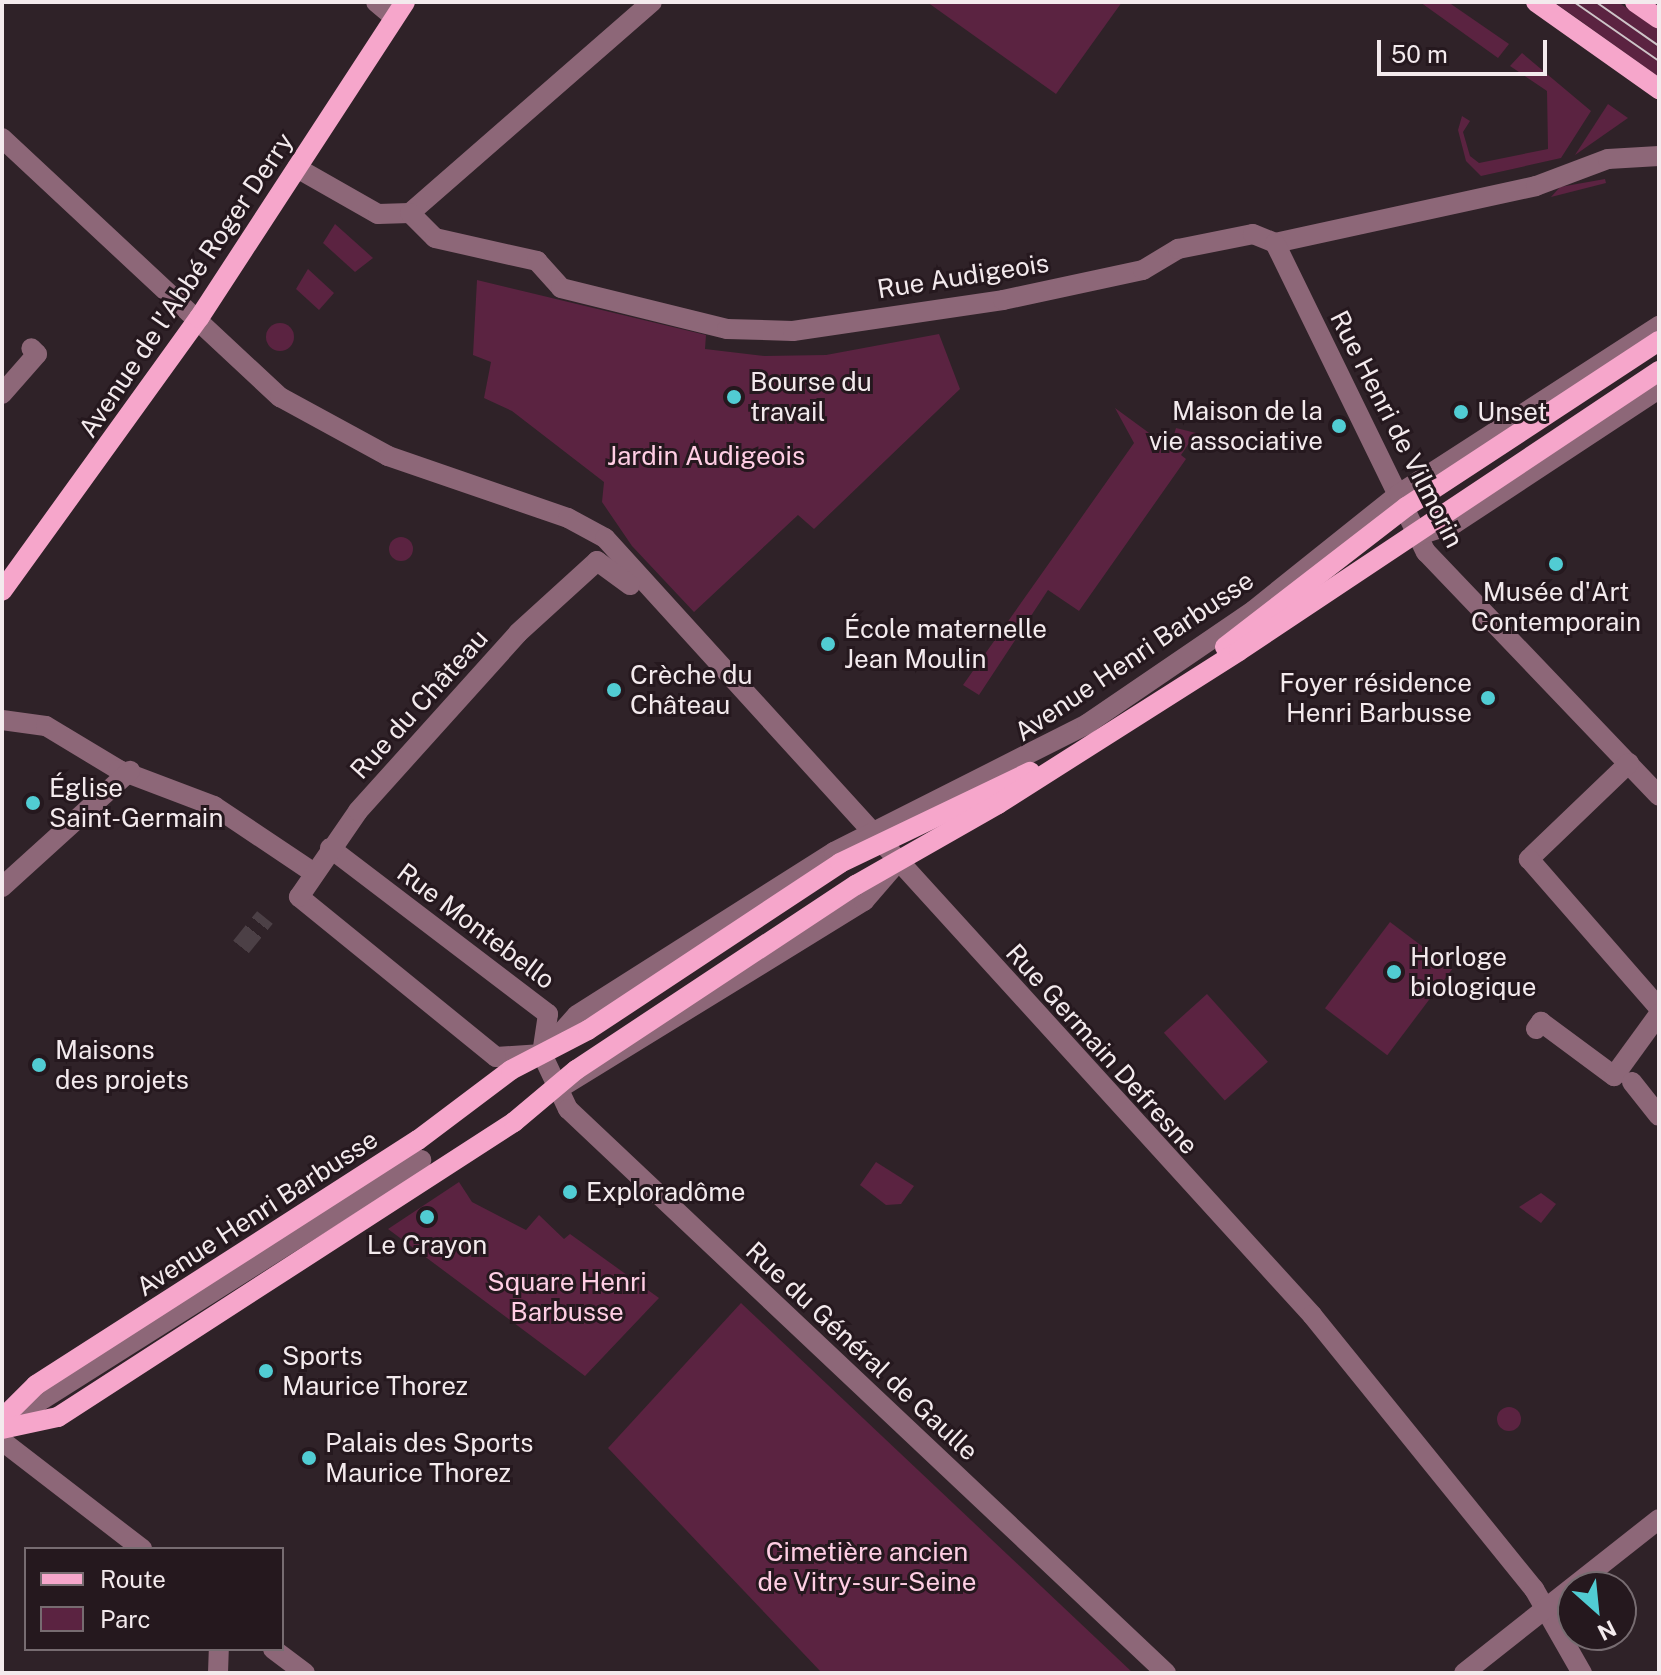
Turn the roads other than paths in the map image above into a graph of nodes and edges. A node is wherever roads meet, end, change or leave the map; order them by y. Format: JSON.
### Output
{"nodes":[{"id":1,"x":376,"y":2,"type":"edge"},
{"id":2,"x":652,"y":2,"type":"edge"},
{"id":3,"x":1536,"y":2,"type":"edge"},
{"id":4,"x":1635,"y":2,"type":"edge"},
{"id":5,"x":400,"y":10,"type":"edge"},
{"id":6,"x":1659,"y":19,"type":"edge"},
{"id":7,"x":1659,"y":89,"type":"edge"},
{"id":8,"x":2,"y":138,"type":"edge"},
{"id":9,"x":1659,"y":156,"type":"edge"},
{"id":10,"x":297,"y":168,"type":"junction"},
{"id":11,"x":410,"y":213,"type":"junction"},
{"id":12,"x":1275,"y":243,"type":"junction"},
{"id":13,"x":199,"y":318,"type":"junction"},
{"id":14,"x":1659,"y":326,"type":"edge"},
{"id":15,"x":1659,"y":341,"type":"edge"},
{"id":16,"x":31,"y":348,"type":"dead end"},
{"id":17,"x":1659,"y":371,"type":"edge"},
{"id":18,"x":1659,"y":389,"type":"edge"},
{"id":19,"x":2,"y":394,"type":"edge"},
{"id":20,"x":1402,"y":501,"type":"junction"},
{"id":21,"x":599,"y":534,"type":"junction"},
{"id":22,"x":1416,"y":536,"type":"junction"},
{"id":23,"x":597,"y":561,"type":"junction"},
{"id":24,"x":2,"y":591,"type":"edge"},
{"id":25,"x":663,"y":604,"type":"junction"},
{"id":26,"x":1203,"y":668,"type":"junction"},
{"id":27,"x":2,"y":720,"type":"edge"},
{"id":28,"x":1629,"y":763,"type":"junction"},
{"id":29,"x":1053,"y":766,"type":"junction"},
{"id":30,"x":130,"y":771,"type":"junction"},
{"id":31,"x":1659,"y":796,"type":"edge"},
{"id":32,"x":873,"y":839,"type":"junction"},
{"id":33,"x":330,"y":848,"type":"junction"},
{"id":34,"x":895,"y":865,"type":"junction"},
{"id":35,"x":311,"y":871,"type":"junction"},
{"id":36,"x":2,"y":887,"type":"edge"},
{"id":37,"x":1659,"y":1011,"type":"edge"},
{"id":38,"x":1536,"y":1029,"type":"dead end"},
{"id":39,"x":542,"y":1054,"type":"junction"},
{"id":40,"x":1632,"y":1082,"type":"dead end"},
{"id":41,"x":555,"y":1091,"type":"junction"},
{"id":42,"x":1659,"y":1116,"type":"edge"},
{"id":43,"x":421,"y":1160,"type":"dead end"},
{"id":44,"x":2,"y":1424,"type":"edge"},
{"id":45,"x":2,"y":1441,"type":"edge"},
{"id":46,"x":1659,"y":1519,"type":"edge"},
{"id":47,"x":139,"y":1547,"type":"edge"},
{"id":48,"x":1545,"y":1609,"type":"junction"},
{"id":49,"x":219,"y":1651,"type":"edge"},
{"id":50,"x":276,"y":1651,"type":"edge"},
{"id":51,"x":218,"y":1673,"type":"edge"},
{"id":52,"x":305,"y":1673,"type":"edge"},
{"id":53,"x":1166,"y":1673,"type":"edge"},
{"id":54,"x":1464,"y":1673,"type":"edge"},
{"id":55,"x":1582,"y":1673,"type":"edge"}],
"edges":[{"from":1,"to":5,"type":"street"},
{"from":2,"to":11,"type":"street"},
{"from":3,"to":7,"type":"main road"},
{"from":4,"to":6,"type":"main road"},
{"from":5,"to":10,"type":"main road","name":"Avenue de l'Abbé Roger Derry"},
{"from":8,"to":13,"type":"street"},
{"from":9,"to":12,"type":"street","name":"Rue Audigeois"},
{"from":10,"to":11,"type":"street"},
{"from":10,"to":13,"type":"main road","name":"Avenue de l'Abbé Roger Derry"},
{"from":11,"to":12,"type":"street","name":"Rue Audigeois"},
{"from":12,"to":20,"type":"street","name":"Rue Henri de Vilmorin"},
{"from":13,"to":21,"type":"street"},
{"from":13,"to":24,"type":"main road","name":"Avenue de l'Abbé Roger Derry"},
{"from":14,"to":20,"type":"street","name":"Avenue Henri Barbusse"},
{"from":15,"to":20,"type":"main road","name":"Avenue Henri Barbusse"},
{"from":16,"to":19,"type":"street"},
{"from":17,"to":22,"type":"main road","name":"Avenue Henri Barbusse"},
{"from":18,"to":22,"type":"street","name":"Avenue Henri Barbusse"},
{"from":20,"to":22,"type":"street","name":"Rue Henri de Vilmorin"},
{"from":20,"to":26,"type":"main road","name":"Avenue Henri Barbusse"},
{"from":20,"to":32,"type":"street","name":"Avenue Henri Barbusse"},
{"from":21,"to":23,"type":"street"},
{"from":21,"to":25,"type":"street","name":"Rue Germain Defresne"},
{"from":22,"to":26,"type":"main road","name":"Avenue Henri Barbusse"},
{"from":22,"to":28,"type":"street","name":"Rue Henri de Vilmorin"},
{"from":23,"to":25,"type":"street"},
{"from":23,"to":33,"type":"street","name":"Rue du Château"},
{"from":25,"to":32,"type":"street","name":"Rue Germain Defresne"},
{"from":26,"to":29,"type":"main road","name":"Avenue Henri Barbusse"},
{"from":27,"to":30,"type":"street"},
{"from":28,"to":31,"type":"street","name":"Rue Henri de Vilmorin"},
{"from":28,"to":37,"type":"street"},
{"from":29,"to":32,"type":"main road","name":"Avenue Henri Barbusse"},
{"from":29,"to":34,"type":"main road","name":"Avenue Henri Barbusse"},
{"from":30,"to":35,"type":"street"},
{"from":30,"to":36,"type":"street"},
{"from":32,"to":34,"type":"street","name":"Rue Germain Defresne"},
{"from":32,"to":39,"type":"main road","name":"Avenue Henri Barbusse"},
{"from":33,"to":35,"type":"street","name":"Rue du Château"},
{"from":33,"to":39,"type":"street","name":"Rue Montebello"},
{"from":34,"to":41,"type":"main road","name":"Avenue Henri Barbusse"},
{"from":34,"to":48,"type":"street","name":"Rue Germain Defresne"},
{"from":35,"to":39,"type":"street","name":"Rue du Château"},
{"from":37,"to":38,"type":"street"},
{"from":39,"to":41,"type":"street","name":"Rue du Général de Gaulle"},
{"from":39,"to":44,"type":"main road","name":"Avenue Henri Barbusse"},
{"from":40,"to":42,"type":"street"},
{"from":41,"to":44,"type":"main road","name":"Avenue Henri Barbusse"},
{"from":41,"to":53,"type":"street","name":"Rue du Général de Gaulle"},
{"from":43,"to":44,"type":"street","name":"Avenue Henri Barbusse"},
{"from":45,"to":47,"type":"street"},
{"from":46,"to":48,"type":"street"},
{"from":48,"to":54,"type":"street"},
{"from":48,"to":55,"type":"street","name":"Rue Germain Defresne"},
{"from":49,"to":51,"type":"street"},
{"from":50,"to":52,"type":"street"}]}
